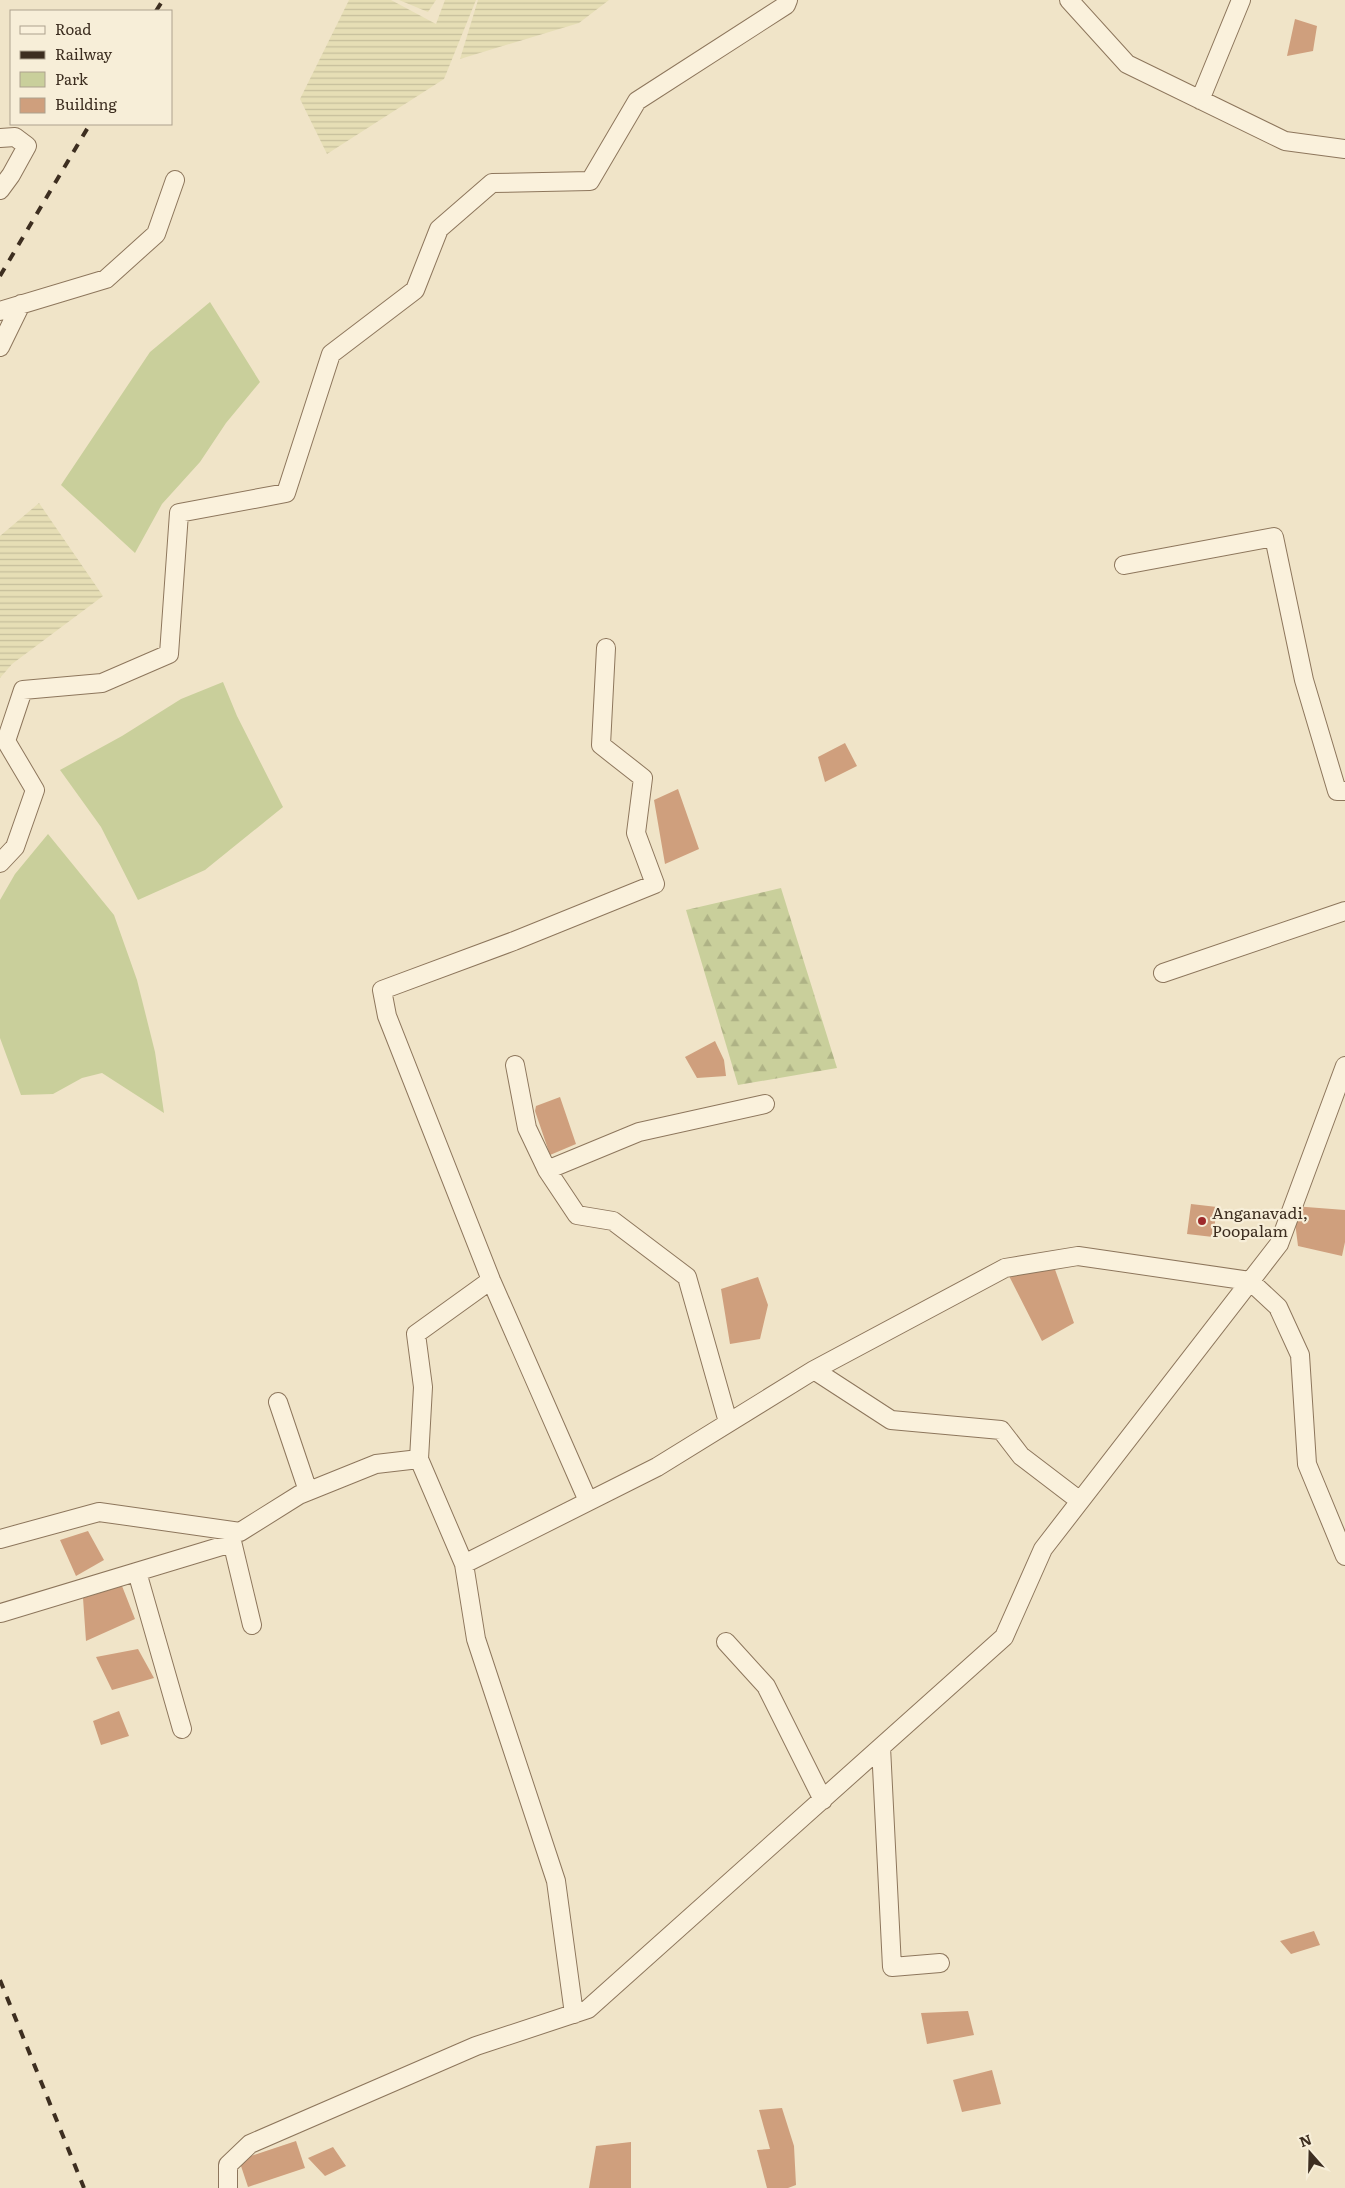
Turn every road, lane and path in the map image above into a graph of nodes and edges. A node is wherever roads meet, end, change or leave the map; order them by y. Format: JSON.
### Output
{"nodes":[{"id":1,"x":788,"y":0,"type":"edge"},
{"id":2,"x":1068,"y":0,"type":"edge"},
{"id":3,"x":1242,"y":0,"type":"edge"},
{"id":4,"x":1200,"y":100,"type":"junction"},
{"id":5,"x":0,"y":138,"type":"edge"},
{"id":6,"x":1345,"y":148,"type":"edge"},
{"id":7,"x":176,"y":180,"type":"dead end"},
{"id":8,"x":0,"y":190,"type":"edge"},
{"id":9,"x":21,"y":304,"type":"junction"},
{"id":10,"x":0,"y":311,"type":"edge"},
{"id":11,"x":0,"y":347,"type":"edge"},
{"id":12,"x":1124,"y":565,"type":"dead end"},
{"id":13,"x":606,"y":648,"type":"dead end"},
{"id":14,"x":1345,"y":792,"type":"edge"},
{"id":15,"x":0,"y":862,"type":"edge"},
{"id":16,"x":1345,"y":911,"type":"edge"},
{"id":17,"x":1163,"y":973,"type":"dead end"},
{"id":18,"x":515,"y":1065,"type":"dead end"},
{"id":19,"x":1345,"y":1066,"type":"edge"},
{"id":20,"x":765,"y":1104,"type":"dead end"},
{"id":21,"x":548,"y":1170,"type":"junction"},
{"id":22,"x":491,"y":1280,"type":"junction"},
{"id":23,"x":1250,"y":1281,"type":"junction"},
{"id":24,"x":814,"y":1370,"type":"junction"},
{"id":25,"x":278,"y":1402,"type":"dead end"},
{"id":26,"x":728,"y":1422,"type":"junction"},
{"id":27,"x":419,"y":1459,"type":"junction"},
{"id":28,"x":308,"y":1491,"type":"junction"},
{"id":29,"x":588,"y":1501,"type":"junction"},
{"id":30,"x":1080,"y":1501,"type":"junction"},
{"id":31,"x":231,"y":1537,"type":"junction"},
{"id":32,"x":0,"y":1538,"type":"edge"},
{"id":33,"x":1345,"y":1556,"type":"edge"},
{"id":34,"x":464,"y":1564,"type":"junction"},
{"id":35,"x":137,"y":1572,"type":"junction"},
{"id":36,"x":1,"y":1613,"type":"dead end"},
{"id":37,"x":252,"y":1625,"type":"dead end"},
{"id":38,"x":726,"y":1642,"type":"dead end"},
{"id":39,"x":182,"y":1729,"type":"dead end"},
{"id":40,"x":881,"y":1747,"type":"junction"},
{"id":41,"x":823,"y":1800,"type":"junction"},
{"id":42,"x":940,"y":1963,"type":"dead end"},
{"id":43,"x":574,"y":2014,"type":"junction"},
{"id":44,"x":228,"y":2188,"type":"edge"}],
"edges":[{"from":1,"to":15,"type":"street"},
{"from":2,"to":4,"type":"street"},
{"from":3,"to":4,"type":"street"},
{"from":4,"to":6,"type":"street"},
{"from":5,"to":8,"type":"street"},
{"from":7,"to":9,"type":"street"},
{"from":9,"to":10,"type":"street"},
{"from":9,"to":11,"type":"street"},
{"from":12,"to":14,"type":"street"},
{"from":13,"to":22,"type":"street"},
{"from":16,"to":17,"type":"street"},
{"from":18,"to":21,"type":"street"},
{"from":19,"to":23,"type":"street"},
{"from":20,"to":21,"type":"street"},
{"from":21,"to":26,"type":"street"},
{"from":22,"to":27,"type":"street"},
{"from":22,"to":29,"type":"street"},
{"from":23,"to":24,"type":"street"},
{"from":23,"to":30,"type":"street"},
{"from":23,"to":33,"type":"street"},
{"from":24,"to":26,"type":"street"},
{"from":24,"to":30,"type":"street"},
{"from":25,"to":28,"type":"street"},
{"from":26,"to":29,"type":"street"},
{"from":27,"to":28,"type":"street"},
{"from":27,"to":34,"type":"street"},
{"from":28,"to":31,"type":"street"},
{"from":29,"to":34,"type":"street"},
{"from":30,"to":40,"type":"street"},
{"from":31,"to":32,"type":"street"},
{"from":31,"to":35,"type":"street"},
{"from":31,"to":37,"type":"street"},
{"from":34,"to":43,"type":"street"},
{"from":35,"to":36,"type":"street"},
{"from":35,"to":39,"type":"street"},
{"from":38,"to":41,"type":"street"},
{"from":40,"to":41,"type":"street"},
{"from":40,"to":42,"type":"street"},
{"from":41,"to":43,"type":"street"},
{"from":43,"to":44,"type":"street"}]}
